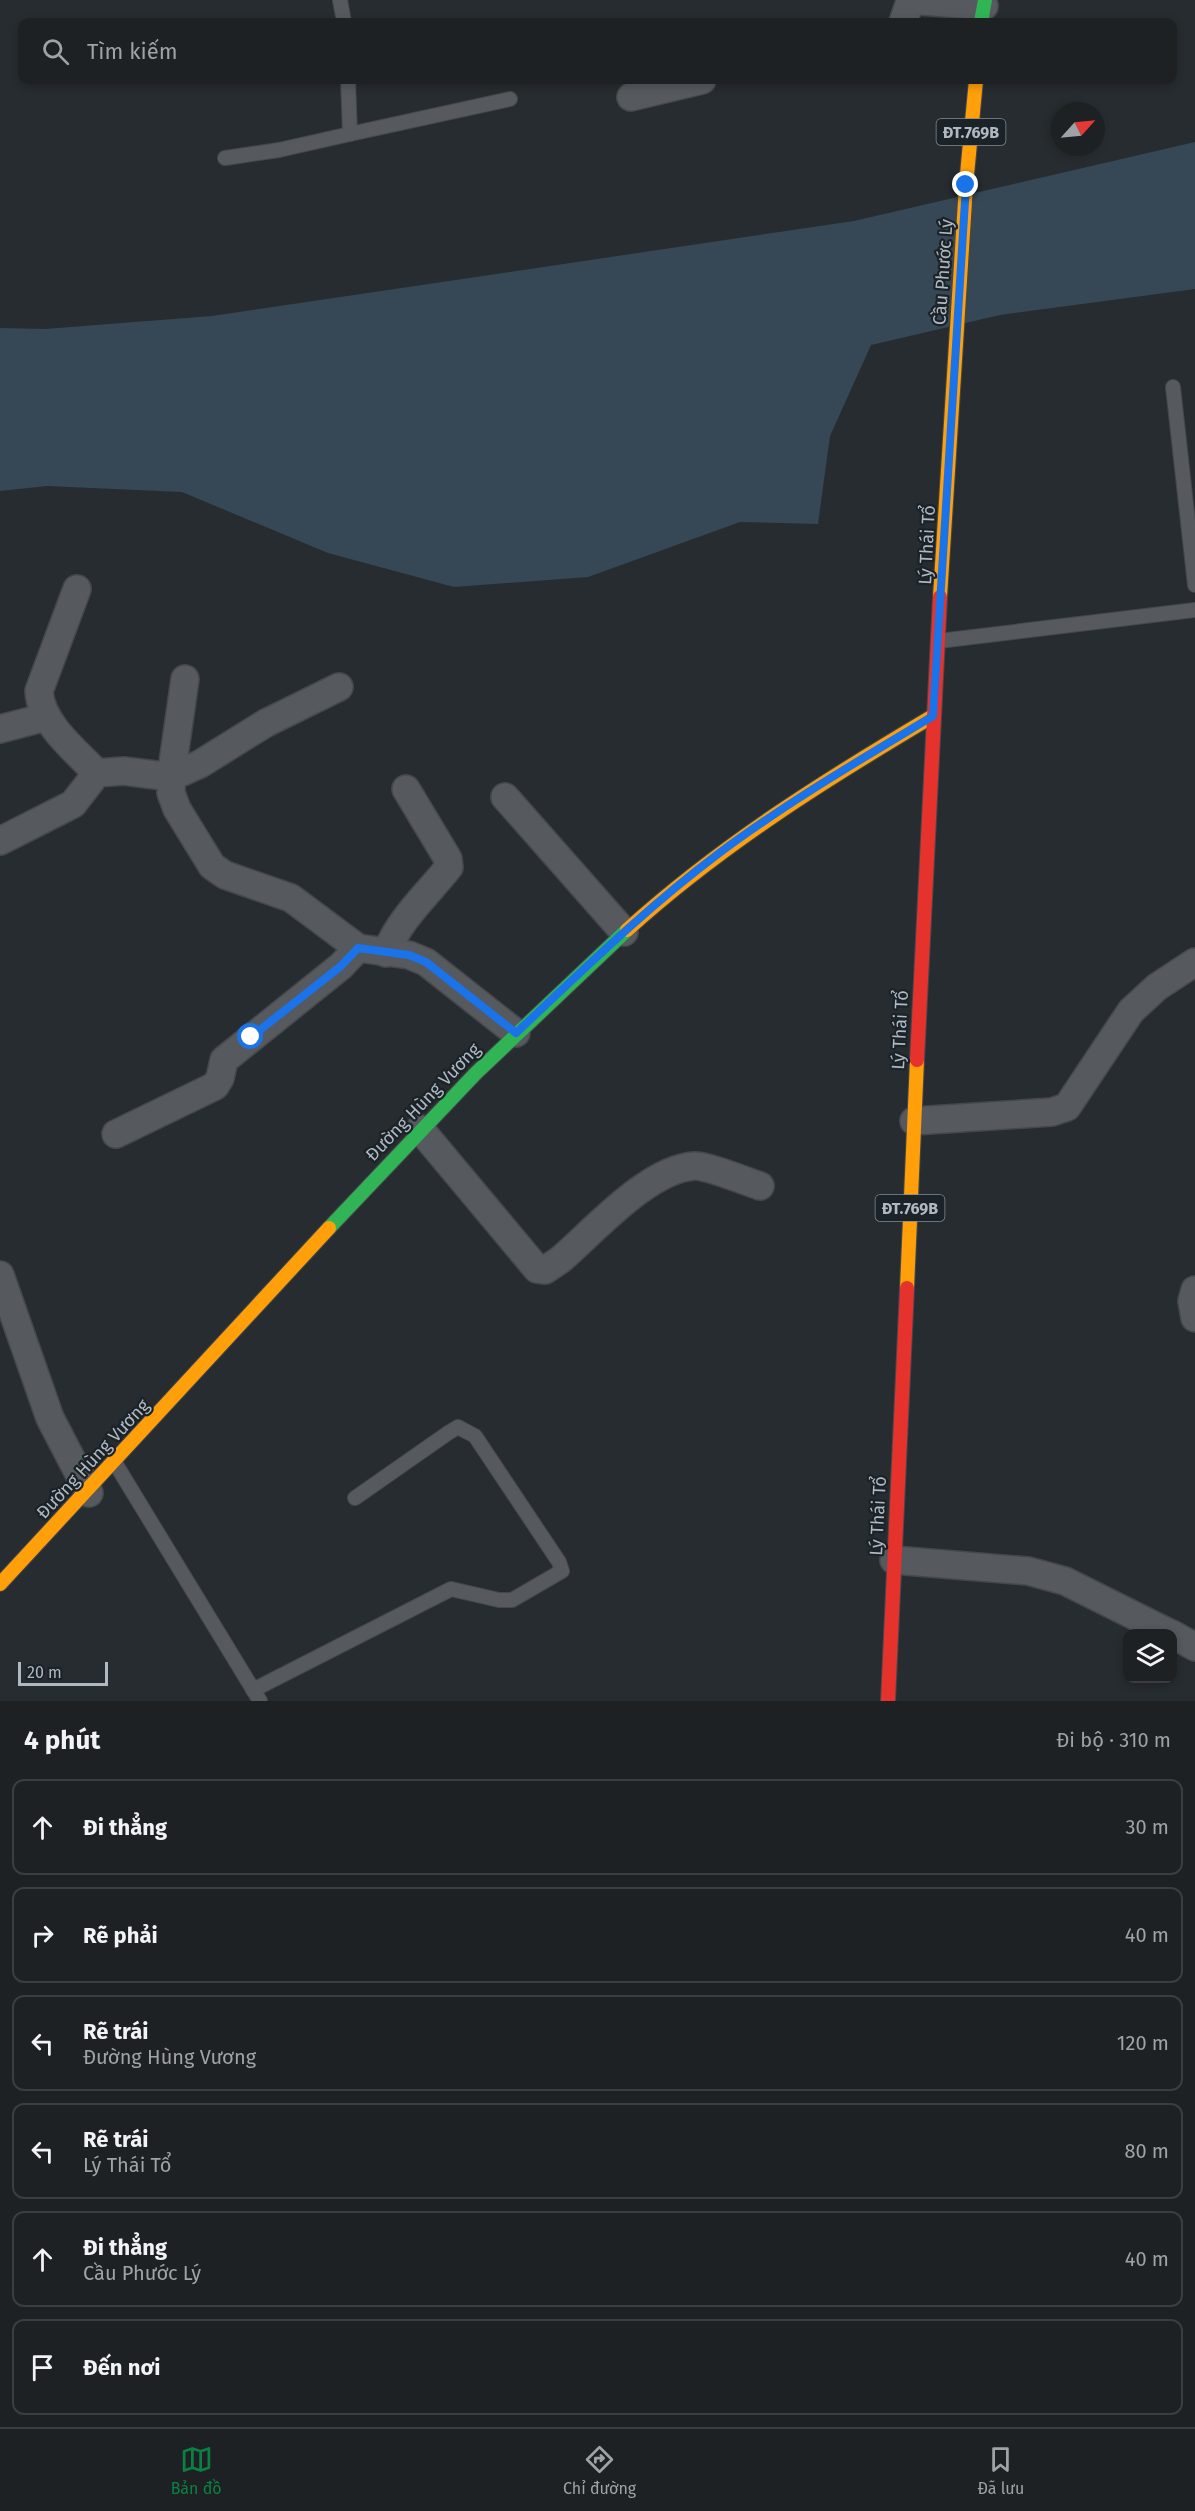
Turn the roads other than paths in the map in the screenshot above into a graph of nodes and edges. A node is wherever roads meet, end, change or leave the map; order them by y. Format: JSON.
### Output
{"nodes":[{"id":1,"x":339,"y":0,"type":"edge"},
{"id":2,"x":983,"y":9,"type":"edge"},
{"id":3,"x":343,"y":18,"type":"edge"},
{"id":4,"x":904,"y":18,"type":"edge"},
{"id":5,"x":348,"y":84,"type":"edge"},
{"id":6,"x":685,"y":84,"type":"edge"},
{"id":7,"x":976,"y":84,"type":"edge"},
{"id":8,"x":631,"y":97,"type":"dead end"},
{"id":9,"x":510,"y":99,"type":"dead end"},
{"id":10,"x":350,"y":134,"type":"junction"},
{"id":11,"x":225,"y":158,"type":"dead end"},
{"id":12,"x":955,"y":361,"type":"joint"},
{"id":13,"x":1173,"y":387,"type":"dead end"},
{"id":14,"x":1195,"y":585,"type":"edge"},
{"id":15,"x":77,"y":589,"type":"dead end"},
{"id":16,"x":1195,"y":610,"type":"edge"},
{"id":17,"x":939,"y":641,"type":"junction"},
{"id":18,"x":185,"y":679,"type":"dead end"},
{"id":19,"x":339,"y":687,"type":"dead end"},
{"id":20,"x":933,"y":716,"type":"junction"},
{"id":21,"x":46,"y":717,"type":"junction"},
{"id":22,"x":0,"y":729,"type":"edge"},
{"id":23,"x":97,"y":773,"type":"junction"},
{"id":24,"x":171,"y":777,"type":"junction"},
{"id":25,"x":406,"y":789,"type":"dead end"},
{"id":26,"x":504,"y":797,"type":"dead end"},
{"id":27,"x":0,"y":841,"type":"edge"},
{"id":28,"x":624,"y":932,"type":"junction"},
{"id":29,"x":358,"y":948,"type":"junction"},
{"id":30,"x":386,"y":953,"type":"junction"},
{"id":31,"x":1195,"y":962,"type":"edge"},
{"id":32,"x":516,"y":1033,"type":"junction"},
{"id":33,"x":914,"y":1121,"type":"junction"},
{"id":34,"x":420,"y":1130,"type":"junction"},
{"id":35,"x":116,"y":1134,"type":"dead end"},
{"id":36,"x":760,"y":1186,"type":"dead end"},
{"id":37,"x":0,"y":1275,"type":"edge"},
{"id":38,"x":1195,"y":1290,"type":"edge"},
{"id":39,"x":1195,"y":1318,"type":"edge"},
{"id":40,"x":116,"y":1463,"type":"junction"},
{"id":41,"x":88,"y":1493,"type":"junction"},
{"id":42,"x":355,"y":1498,"type":"dead end"},
{"id":43,"x":894,"y":1560,"type":"junction"},
{"id":44,"x":0,"y":1584,"type":"edge"},
{"id":45,"x":1184,"y":1637,"type":"edge"},
{"id":46,"x":256,"y":1695,"type":"edge"},
{"id":47,"x":888,"y":1701,"type":"edge"}],
"edges":[{"from":1,"to":3,"type":"lane"},
{"from":2,"to":4,"type":"street"},
{"from":5,"to":10,"type":"lane"},
{"from":6,"to":8,"type":"street"},
{"from":7,"to":12,"type":"main road","name":"Cầu Phước Lý","number":"ĐT.769B"},
{"from":9,"to":10,"type":"lane"},
{"from":10,"to":11,"type":"lane"},
{"from":12,"to":17,"type":"main road","name":"Lý Thái Tổ","number":"ĐT.769B"},
{"from":13,"to":14,"type":"lane"},
{"from":15,"to":21,"type":"street"},
{"from":16,"to":17,"type":"lane"},
{"from":17,"to":20,"type":"main road","name":"Lý Thái Tổ","number":"ĐT.769B"},
{"from":18,"to":24,"type":"street"},
{"from":19,"to":24,"type":"street"},
{"from":20,"to":28,"type":"main road","name":"Đường Hùng Vương"},
{"from":20,"to":33,"type":"main road","name":"Lý Thái Tổ","number":"ĐT.769B"},
{"from":21,"to":22,"type":"street"},
{"from":21,"to":23,"type":"street"},
{"from":23,"to":24,"type":"street"},
{"from":23,"to":27,"type":"street"},
{"from":24,"to":29,"type":"street"},
{"from":25,"to":30,"type":"street"},
{"from":26,"to":28,"type":"street"},
{"from":28,"to":32,"type":"main road","name":"Đường Hùng Vương"},
{"from":29,"to":30,"type":"street"},
{"from":29,"to":35,"type":"street"},
{"from":30,"to":32,"type":"street"},
{"from":31,"to":33,"type":"street"},
{"from":32,"to":34,"type":"main road","name":"Đường Hùng Vương"},
{"from":33,"to":43,"type":"main road","name":"Lý Thái Tổ","number":"ĐT.769B"},
{"from":34,"to":36,"type":"street"},
{"from":34,"to":40,"type":"main road","name":"Đường Hùng Vương"},
{"from":37,"to":41,"type":"street"},
{"from":38,"to":39,"type":"street"},
{"from":40,"to":41,"type":"main road","name":"Đường Hùng Vương"},
{"from":40,"to":46,"type":"lane"},
{"from":41,"to":44,"type":"main road","name":"Đường Hùng Vương"},
{"from":42,"to":46,"type":"lane"},
{"from":43,"to":45,"type":"street"},
{"from":43,"to":47,"type":"main road","name":"Lý Thái Tổ","number":"ĐT.769B"}]}
